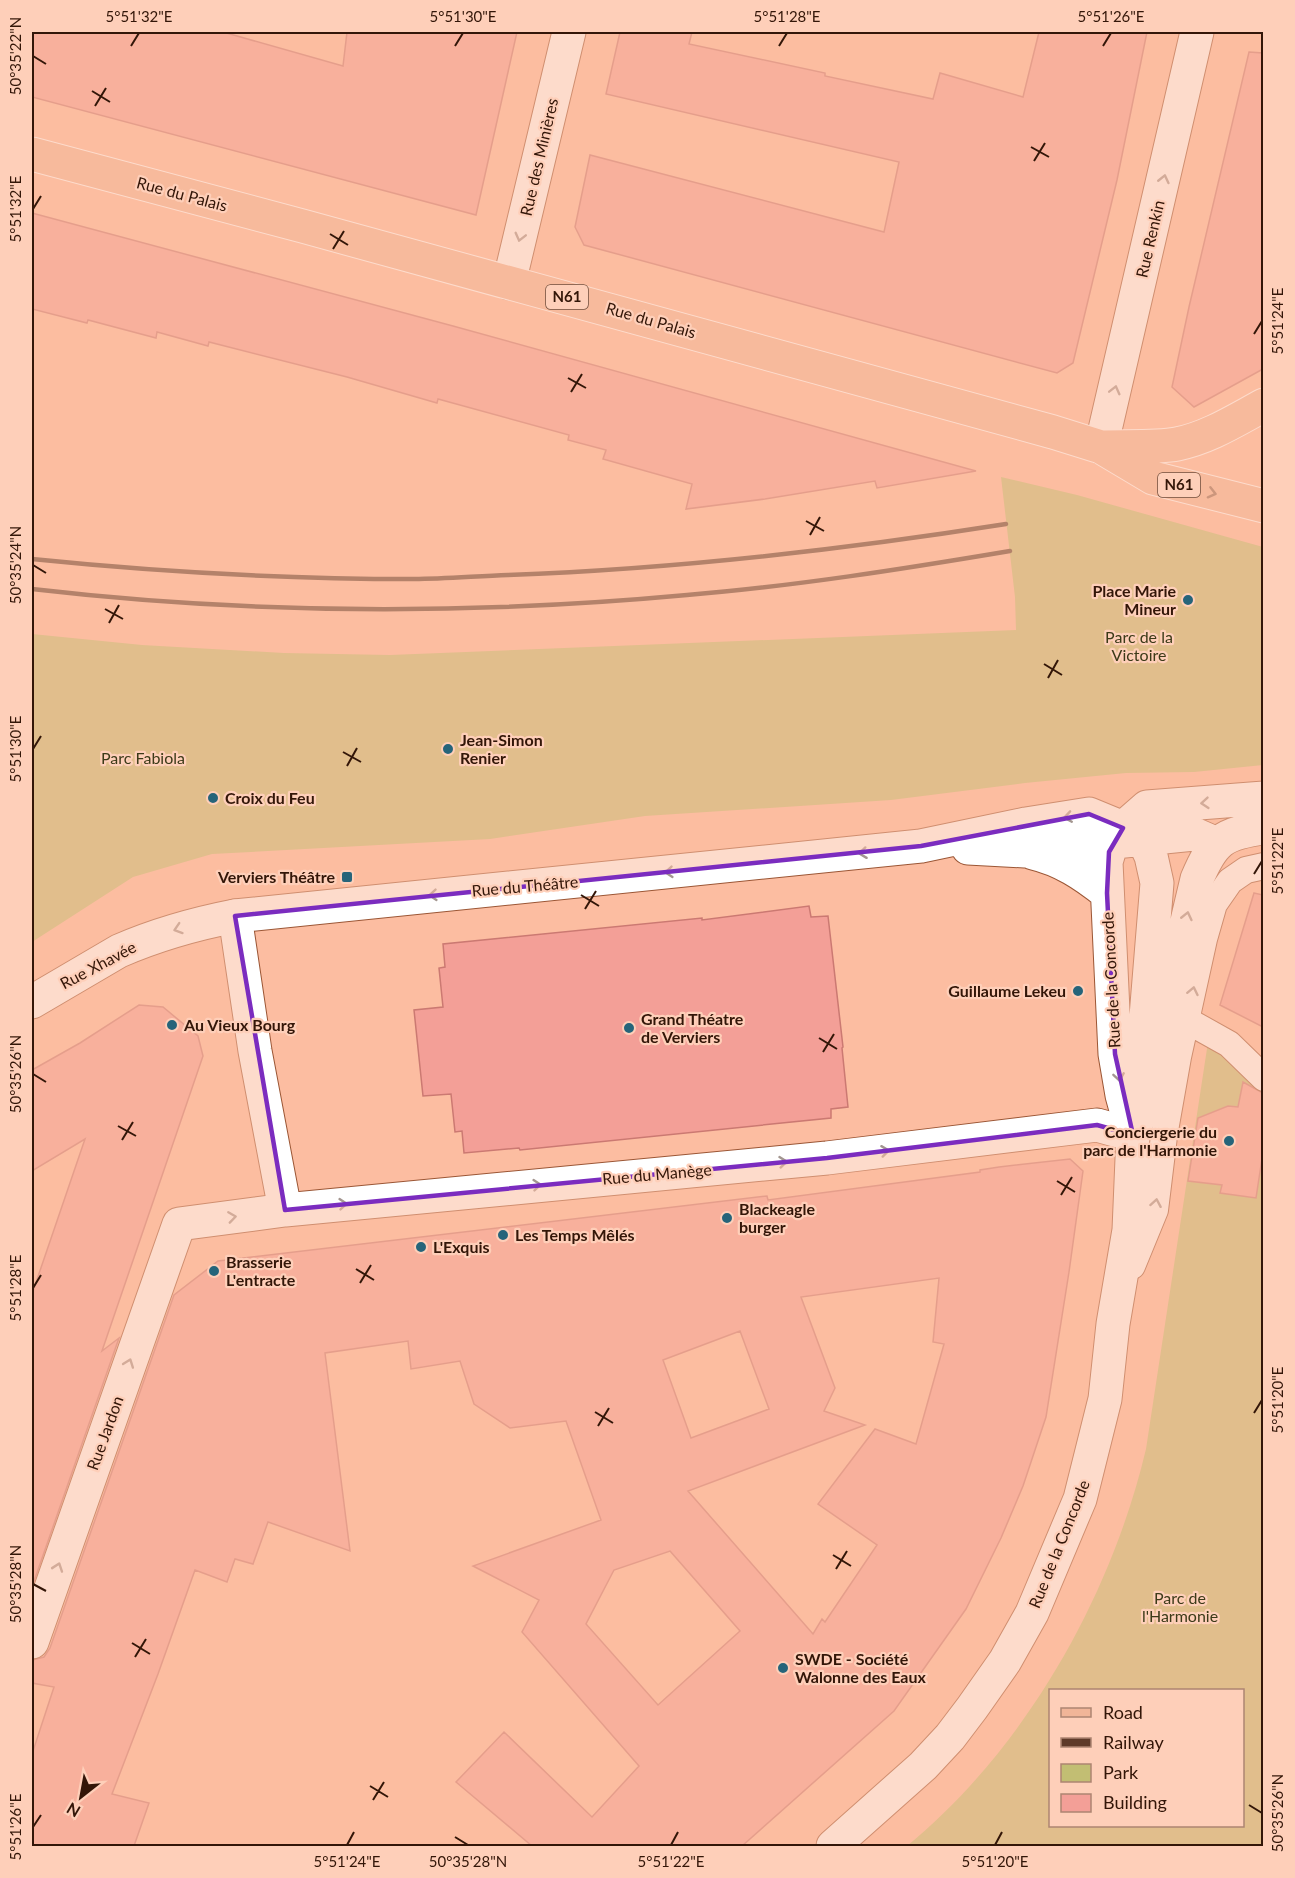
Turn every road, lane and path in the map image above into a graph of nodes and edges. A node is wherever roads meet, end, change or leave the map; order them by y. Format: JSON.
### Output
{"nodes":[{"id":1,"x":568,"y":32,"type":"edge"},
{"id":2,"x":1197,"y":32,"type":"edge"},
{"id":3,"x":32,"y":154,"type":"edge"},
{"id":4,"x":508,"y":283,"type":"junction"},
{"id":5,"x":1263,"y":405,"type":"edge"},
{"id":6,"x":1101,"y":447,"type":"junction"},
{"id":7,"x":1263,"y":506,"type":"edge"},
{"id":8,"x":1263,"y":798,"type":"edge"},
{"id":9,"x":1263,"y":828,"type":"edge"},
{"id":10,"x":1126,"y":836,"type":"junction"},
{"id":11,"x":1217,"y":844,"type":"junction"},
{"id":12,"x":921,"y":846,"type":"junction"},
{"id":13,"x":1025,"y":851,"type":"junction"},
{"id":14,"x":1263,"y":866,"type":"edge"},
{"id":15,"x":1107,"y":893,"type":"junction"},
{"id":16,"x":235,"y":916,"type":"junction"},
{"id":17,"x":32,"y":1002,"type":"edge"},
{"id":18,"x":1186,"y":1020,"type":"junction"},
{"id":19,"x":1263,"y":1078,"type":"edge"},
{"id":20,"x":1147,"y":1090,"type":"junction"},
{"id":21,"x":1133,"y":1135,"type":"junction"},
{"id":22,"x":285,"y":1210,"type":"junction"},
{"id":23,"x":179,"y":1224,"type":"joint"},
{"id":24,"x":1119,"y":1297,"type":"junction"},
{"id":25,"x":32,"y":1642,"type":"edge"},
{"id":26,"x":833,"y":1846,"type":"edge"}],
"edges":[{"from":1,"to":4,"type":"street","name":"Rue des Minières","one_way":true},
{"from":6,"to":2,"type":"street","name":"Rue Renkin","one_way":true},
{"from":3,"to":4,"type":"main road","name":"Rue du Palais","number":"N61"},
{"from":4,"to":6,"type":"main road","name":"Rue du Palais","number":"N61"},
{"from":5,"to":6,"type":"main road","number":"N61"},
{"from":6,"to":7,"type":"main road","name":"Rue du Palais","number":"N61","one_way":true},
{"from":8,"to":10,"type":"street","one_way":true},
{"from":9,"to":11,"type":"street"},
{"from":10,"to":11,"type":"street"},
{"from":10,"to":12,"type":"street","one_way":true},
{"from":10,"to":13,"type":"street"},
{"from":10,"to":15,"type":"street","name":"Rue de la Concorde"},
{"from":10,"to":20,"type":"street"},
{"from":20,"to":11,"type":"street","name":"Rue de la Concorde","one_way":true},
{"from":12,"to":13,"type":"street"},
{"from":12,"to":16,"type":"street","name":"Rue du Théâtre","one_way":true},
{"from":13,"to":15,"type":"street"},
{"from":18,"to":14,"type":"lane","one_way":true},
{"from":15,"to":21,"type":"street","name":"Rue de la Concorde","one_way":true},
{"from":16,"to":17,"type":"street","name":"Rue Xhavée","one_way":true},
{"from":16,"to":22,"type":"street"},
{"from":18,"to":19,"type":"lane"},
{"from":24,"to":18,"type":"lane","one_way":true},
{"from":20,"to":21,"type":"street","name":"Rue de la Concorde"},
{"from":22,"to":21,"type":"street","name":"Rue du Manège","one_way":true},
{"from":21,"to":24,"type":"street","name":"Rue de la Concorde"},
{"from":23,"to":22,"type":"street","name":"Rue du Manège","one_way":true},
{"from":25,"to":23,"type":"street","name":"Rue Jardon","one_way":true},
{"from":24,"to":26,"type":"street","name":"Rue de la Concorde"}]}
